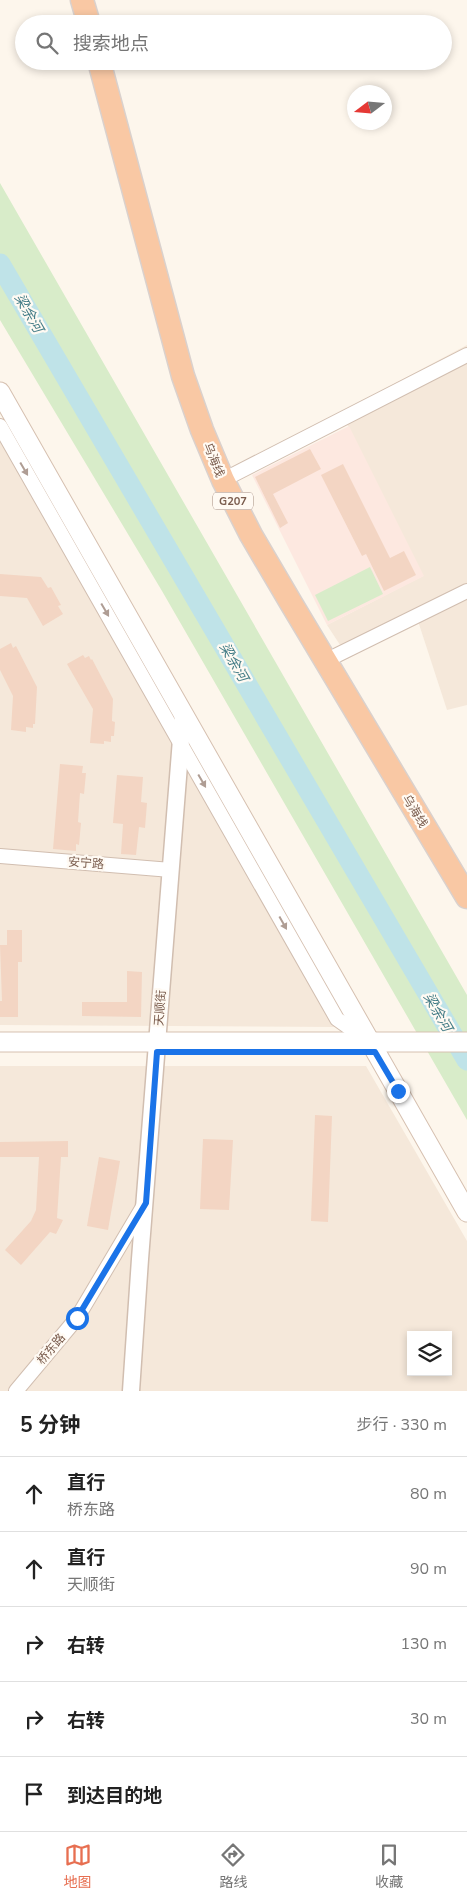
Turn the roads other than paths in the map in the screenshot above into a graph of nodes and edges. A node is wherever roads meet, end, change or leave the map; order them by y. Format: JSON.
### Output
{"nodes":[{"id":1,"x":82,"y":0,"type":"edge"},
{"id":2,"x":86,"y":15,"type":"edge"},
{"id":3,"x":101,"y":70,"type":"edge"},
{"id":4,"x":467,"y":355,"type":"edge"},
{"id":5,"x":0,"y":392,"type":"edge"},
{"id":6,"x":0,"y":426,"type":"edge"},
{"id":7,"x":7,"y":450,"type":"edge"},
{"id":8,"x":223,"y":480,"type":"junction"},
{"id":9,"x":467,"y":591,"type":"edge"},
{"id":10,"x":325,"y":661,"type":"junction"},
{"id":11,"x":183,"y":714,"type":"junction"},
{"id":12,"x":181,"y":743,"type":"junction"},
{"id":13,"x":0,"y":856,"type":"edge"},
{"id":14,"x":171,"y":870,"type":"junction"},
{"id":15,"x":467,"y":897,"type":"edge"},
{"id":16,"x":0,"y":1042,"type":"edge"},
{"id":17,"x":467,"y":1042,"type":"edge"},
{"id":18,"x":157,"y":1047,"type":"junction"},
{"id":19,"x":372,"y":1047,"type":"junction"},
{"id":20,"x":408,"y":1047,"type":"junction"},
{"id":21,"x":467,"y":1051,"type":"edge"},
{"id":22,"x":0,"y":1052,"type":"edge"},
{"id":23,"x":146,"y":1203,"type":"junction"},
{"id":24,"x":467,"y":1212,"type":"edge"},
{"id":25,"x":16,"y":1391,"type":"edge"},
{"id":26,"x":131,"y":1391,"type":"edge"}],
"edges":[{"from":1,"to":2,"type":"highway"},
{"from":3,"to":8,"type":"highway","name":"乌海线","number":"G207"},
{"from":4,"to":8,"type":"street"},
{"from":5,"to":11,"type":"main road"},
{"from":6,"to":7,"type":"street"},
{"from":7,"to":12,"type":"street","one_way":true},
{"from":8,"to":10,"type":"highway","name":"乌海线","number":"G207"},
{"from":9,"to":10,"type":"street"},
{"from":10,"to":15,"type":"highway","name":"乌海线","number":"G207"},
{"from":11,"to":12,"type":"street","name":"天顺街"},
{"from":11,"to":19,"type":"main road"},
{"from":12,"to":14,"type":"street","name":"天顺街"},
{"from":12,"to":19,"type":"street","one_way":true},
{"from":13,"to":14,"type":"street","name":"安宁路"},
{"from":14,"to":18,"type":"street","name":"天顺街"},
{"from":16,"to":18,"type":"main road"},
{"from":17,"to":20,"type":"main road"},
{"from":18,"to":19,"type":"main road"},
{"from":18,"to":22,"type":"main road"},
{"from":18,"to":23,"type":"street","name":"天顺街"},
{"from":19,"to":20,"type":"main road"},
{"from":19,"to":24,"type":"main road"},
{"from":20,"to":21,"type":"main road"},
{"from":23,"to":25,"type":"street","name":"桥东路"},
{"from":23,"to":26,"type":"street","name":"天顺街"}]}
